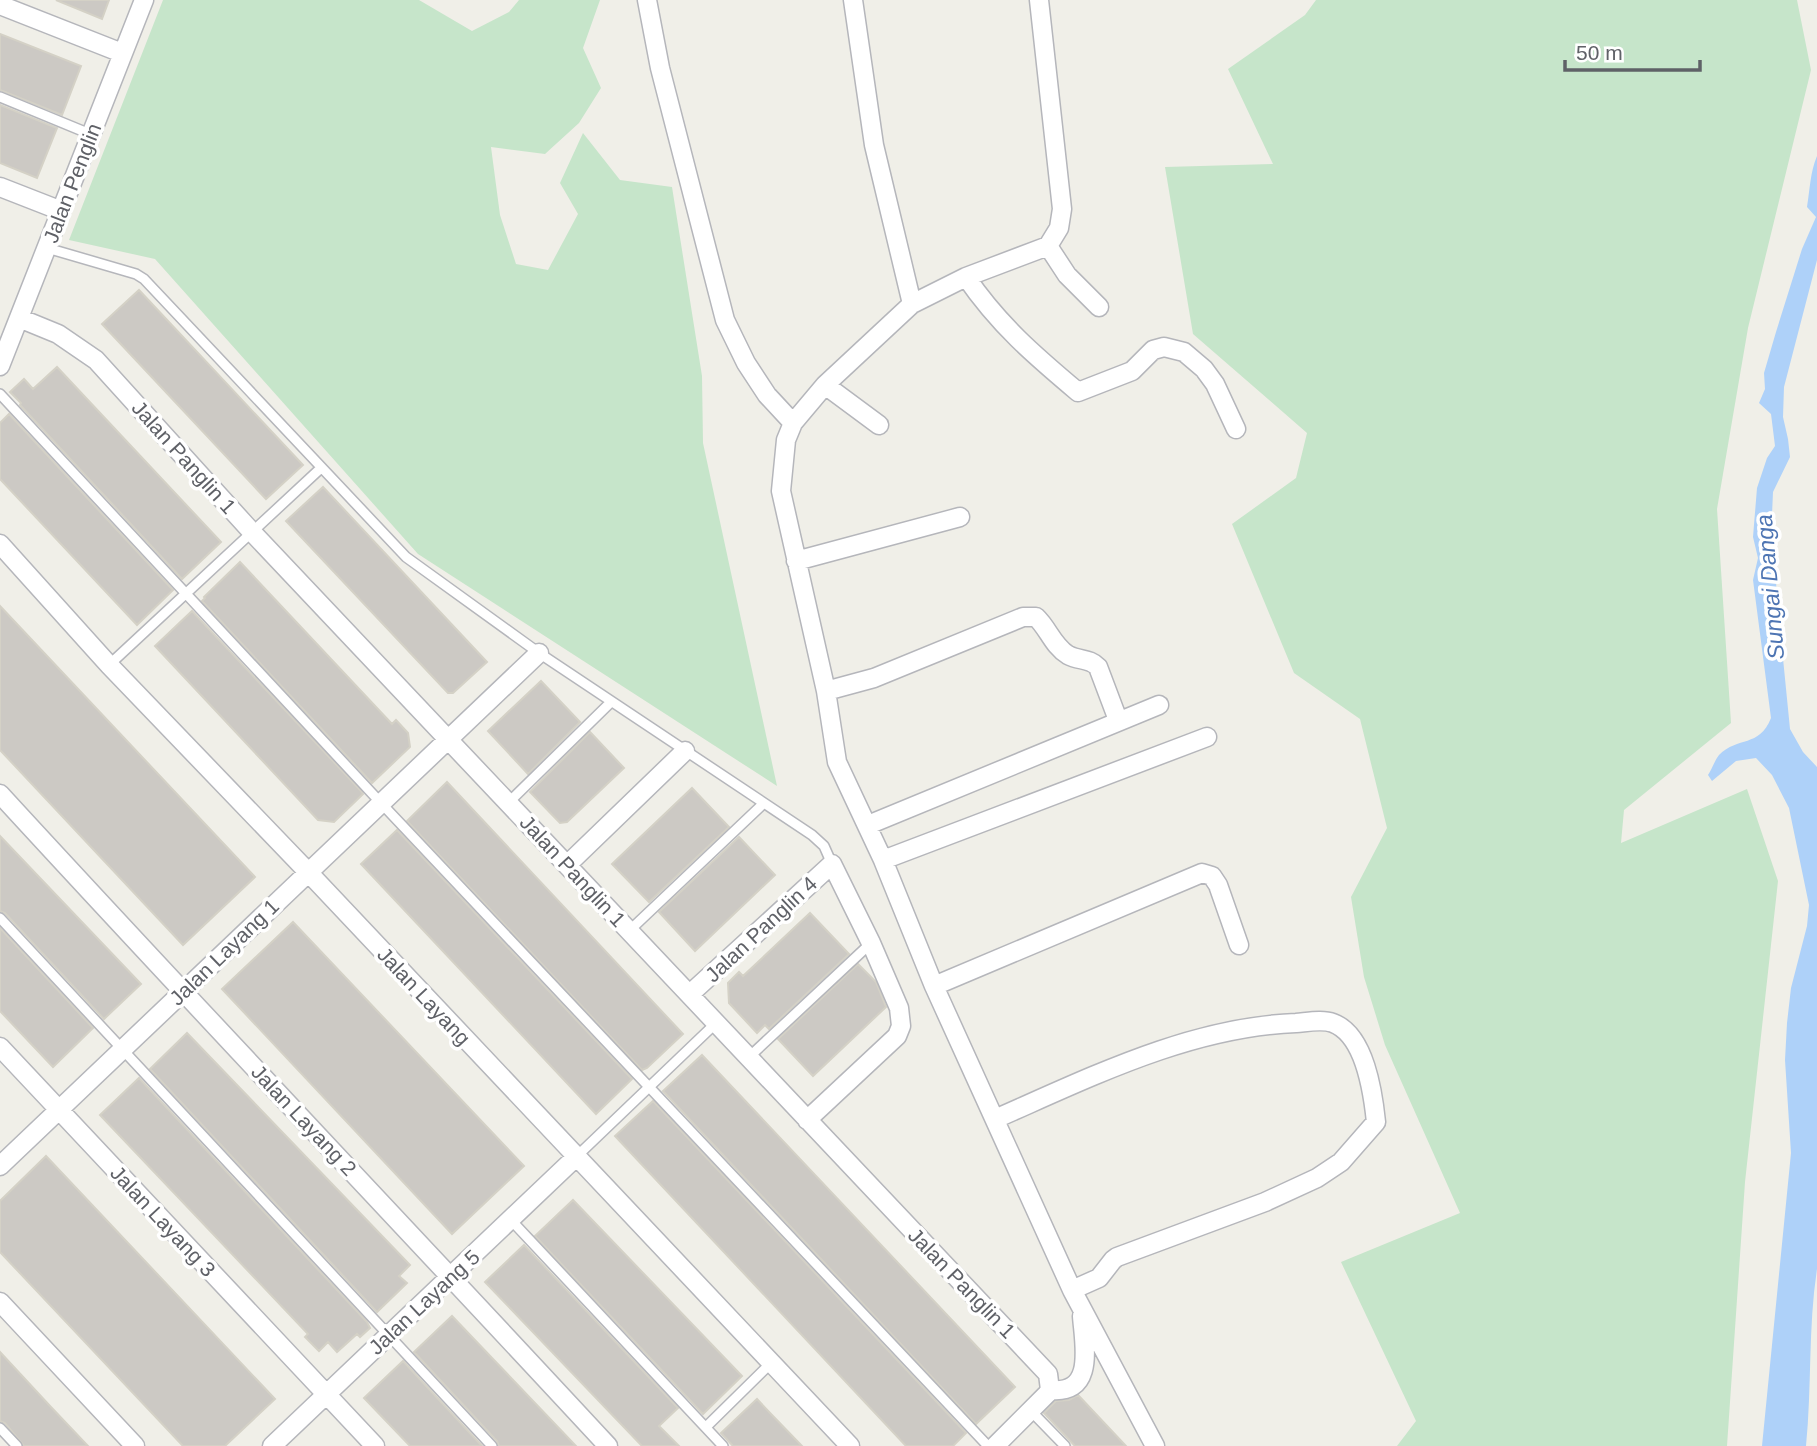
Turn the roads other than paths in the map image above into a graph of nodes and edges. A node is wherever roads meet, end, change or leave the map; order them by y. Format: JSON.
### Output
{"nodes":[{"id":1,"x":144,"y":0,"type":"edge"},
{"id":2,"x":647,"y":0,"type":"edge"},
{"id":3,"x":853,"y":0,"type":"edge"},
{"id":4,"x":1039,"y":0,"type":"edge"},
{"id":5,"x":0,"y":5,"type":"edge"},
{"id":6,"x":122,"y":53,"type":"junction"},
{"id":7,"x":0,"y":97,"type":"edge"},
{"id":8,"x":90,"y":134,"type":"junction"},
{"id":9,"x":0,"y":187,"type":"edge"},
{"id":10,"x":59,"y":210,"type":"junction"},
{"id":11,"x":1048,"y":246,"type":"junction"},
{"id":12,"x":47,"y":248,"type":"junction"},
{"id":13,"x":966,"y":277,"type":"junction"},
{"id":14,"x":912,"y":304,"type":"junction"},
{"id":15,"x":1099,"y":307,"type":"dead end"},
{"id":16,"x":19,"y":318,"type":"junction"},
{"id":17,"x":0,"y":366,"type":"edge"},
{"id":18,"x":825,"y":385,"type":"junction"},
{"id":19,"x":0,"y":394,"type":"edge"},
{"id":20,"x":793,"y":422,"type":"junction"},
{"id":21,"x":879,"y":425,"type":"dead end"},
{"id":22,"x":1236,"y":429,"type":"dead end"},
{"id":23,"x":321,"y":468,"type":"junction"},
{"id":24,"x":960,"y":517,"type":"dead end"},
{"id":25,"x":251,"y":531,"type":"junction"},
{"id":26,"x":0,"y":544,"type":"edge"},
{"id":27,"x":796,"y":561,"type":"junction"},
{"id":28,"x":186,"y":593,"type":"junction"},
{"id":29,"x":539,"y":653,"type":"junction"},
{"id":30,"x":109,"y":666,"type":"junction"},
{"id":31,"x":826,"y":691,"type":"junction"},
{"id":32,"x":611,"y":702,"type":"junction"},
{"id":33,"x":1159,"y":705,"type":"dead end"},
{"id":34,"x":1118,"y":720,"type":"junction"},
{"id":35,"x":1207,"y":737,"type":"dead end"},
{"id":36,"x":448,"y":738,"type":"junction"},
{"id":37,"x":685,"y":751,"type":"junction"},
{"id":38,"x":0,"y":794,"type":"edge"},
{"id":39,"x":381,"y":803,"type":"junction"},
{"id":40,"x":508,"y":803,"type":"junction"},
{"id":41,"x":764,"y":803,"type":"junction"},
{"id":42,"x":868,"y":825,"type":"junction"},
{"id":43,"x":883,"y":860,"type":"junction"},
{"id":44,"x":832,"y":863,"type":"junction"},
{"id":45,"x":567,"y":865,"type":"junction"},
{"id":46,"x":308,"y":872,"type":"junction"},
{"id":47,"x":0,"y":918,"type":"edge"},
{"id":48,"x":629,"y":931,"type":"junction"},
{"id":49,"x":871,"y":943,"type":"junction"},
{"id":50,"x":1239,"y":945,"type":"dead end"},
{"id":51,"x":934,"y":986,"type":"junction"},
{"id":52,"x":182,"y":992,"type":"junction"},
{"id":53,"x":690,"y":994,"type":"junction"},
{"id":54,"x":716,"y":1023,"type":"junction"},
{"id":55,"x":0,"y":1047,"type":"edge"},
{"id":56,"x":121,"y":1050,"type":"junction"},
{"id":57,"x":748,"y":1058,"type":"junction"},
{"id":58,"x":650,"y":1086,"type":"junction"},
{"id":59,"x":59,"y":1110,"type":"junction"},
{"id":60,"x":995,"y":1119,"type":"junction"},
{"id":61,"x":807,"y":1120,"type":"junction"},
{"id":62,"x":576,"y":1157,"type":"junction"},
{"id":63,"x":0,"y":1166,"type":"edge"},
{"id":64,"x":511,"y":1220,"type":"junction"},
{"id":65,"x":452,"y":1276,"type":"junction"},
{"id":66,"x":1072,"y":1290,"type":"junction"},
{"id":67,"x":0,"y":1302,"type":"edge"},
{"id":68,"x":1081,"y":1309,"type":"junction"},
{"id":69,"x":388,"y":1336,"type":"junction"},
{"id":70,"x":772,"y":1363,"type":"junction"},
{"id":71,"x":1050,"y":1390,"type":"junction"},
{"id":72,"x":327,"y":1394,"type":"junction"},
{"id":73,"x":1031,"y":1411,"type":"junction"},
{"id":74,"x":706,"y":1427,"type":"junction"},
{"id":75,"x":0,"y":1428,"type":"edge"},
{"id":76,"x":603,"y":1444,"type":"edge"},
{"id":77,"x":17,"y":1446,"type":"edge"},
{"id":78,"x":135,"y":1446,"type":"edge"},
{"id":79,"x":272,"y":1446,"type":"edge"},
{"id":80,"x":375,"y":1446,"type":"edge"},
{"id":81,"x":492,"y":1446,"type":"edge"},
{"id":82,"x":723,"y":1446,"type":"edge"},
{"id":83,"x":850,"y":1446,"type":"edge"},
{"id":84,"x":988,"y":1446,"type":"edge"},
{"id":85,"x":995,"y":1446,"type":"edge"},
{"id":86,"x":1065,"y":1446,"type":"edge"},
{"id":87,"x":1155,"y":1446,"type":"edge"}],
"edges":[{"from":1,"to":6,"type":"street","name":"Jalan Penglin"},
{"from":2,"to":20,"type":"street"},
{"from":3,"to":14,"type":"street"},
{"from":4,"to":11,"type":"street"},
{"from":5,"to":6,"type":"street"},
{"from":6,"to":8,"type":"street","name":"Jalan Penglin"},
{"from":7,"to":8,"type":"lane"},
{"from":8,"to":10,"type":"street","name":"Jalan Penglin"},
{"from":9,"to":10,"type":"street"},
{"from":10,"to":12,"type":"street","name":"Jalan Penglin"},
{"from":11,"to":13,"type":"street"},
{"from":11,"to":15,"type":"street"},
{"from":12,"to":16,"type":"street","name":"Jalan Penglin"},
{"from":12,"to":23,"type":"lane"},
{"from":13,"to":14,"type":"street"},
{"from":13,"to":22,"type":"street"},
{"from":14,"to":18,"type":"street"},
{"from":16,"to":17,"type":"street","name":"Jalan Penglin"},
{"from":16,"to":25,"type":"street","name":"Jalan Panglin 1"},
{"from":18,"to":20,"type":"street"},
{"from":18,"to":21,"type":"street"},
{"from":19,"to":28,"type":"lane"},
{"from":20,"to":27,"type":"street"},
{"from":23,"to":25,"type":"lane"},
{"from":23,"to":29,"type":"lane"},
{"from":24,"to":27,"type":"street"},
{"from":25,"to":28,"type":"lane"},
{"from":25,"to":36,"type":"street","name":"Jalan Panglin 1"},
{"from":26,"to":30,"type":"street","name":"Jalan Layang"},
{"from":27,"to":31,"type":"street"},
{"from":28,"to":30,"type":"lane"},
{"from":28,"to":39,"type":"lane"},
{"from":29,"to":32,"type":"lane"},
{"from":29,"to":36,"type":"street","name":"Jalan Layang 1"},
{"from":30,"to":46,"type":"street","name":"Jalan Layang"},
{"from":31,"to":34,"type":"street"},
{"from":31,"to":42,"type":"street"},
{"from":32,"to":37,"type":"lane"},
{"from":32,"to":40,"type":"lane"},
{"from":33,"to":34,"type":"street"},
{"from":34,"to":42,"type":"street"},
{"from":35,"to":43,"type":"street"},
{"from":36,"to":39,"type":"street","name":"Jalan Layang 1"},
{"from":36,"to":40,"type":"street","name":"Jalan Panglin 1"},
{"from":37,"to":41,"type":"lane"},
{"from":37,"to":45,"type":"street"},
{"from":38,"to":52,"type":"street","name":"Jalan Layang 2"},
{"from":39,"to":46,"type":"street","name":"Jalan Layang 1"},
{"from":39,"to":58,"type":"lane"},
{"from":40,"to":45,"type":"street","name":"Jalan Panglin 1"},
{"from":41,"to":44,"type":"lane"},
{"from":41,"to":48,"type":"lane"},
{"from":42,"to":43,"type":"street"},
{"from":43,"to":51,"type":"street"},
{"from":44,"to":49,"type":"street"},
{"from":44,"to":53,"type":"street","name":"Jalan Panglin 4"},
{"from":45,"to":48,"type":"street","name":"Jalan Panglin 1"},
{"from":46,"to":52,"type":"street","name":"Jalan Layang 1"},
{"from":46,"to":62,"type":"street","name":"Jalan Layang"},
{"from":47,"to":56,"type":"lane"},
{"from":48,"to":53,"type":"street","name":"Jalan Panglin 1"},
{"from":49,"to":57,"type":"lane"},
{"from":49,"to":61,"type":"street"},
{"from":50,"to":51,"type":"street"},
{"from":51,"to":60,"type":"street"},
{"from":52,"to":56,"type":"street","name":"Jalan Layang 1"},
{"from":52,"to":65,"type":"street","name":"Jalan Layang 2"},
{"from":53,"to":54,"type":"street","name":"Jalan Panglin 1"},
{"from":54,"to":57,"type":"street","name":"Jalan Panglin 1"},
{"from":54,"to":58,"type":"lane"},
{"from":55,"to":59,"type":"street","name":"Jalan Layang 3"},
{"from":56,"to":59,"type":"street","name":"Jalan Layang 1"},
{"from":56,"to":69,"type":"lane"},
{"from":57,"to":61,"type":"street","name":"Jalan Panglin 1"},
{"from":58,"to":62,"type":"lane"},
{"from":58,"to":84,"type":"lane"},
{"from":59,"to":63,"type":"street","name":"Jalan Layang 1"},
{"from":59,"to":72,"type":"street","name":"Jalan Layang 3"},
{"from":60,"to":66,"type":"street"},
{"from":60,"to":66,"type":"street"},
{"from":61,"to":71,"type":"street","name":"Jalan Panglin 1"},
{"from":62,"to":64,"type":"street","name":"Jalan Layang 5"},
{"from":62,"to":70,"type":"street","name":"Jalan Layang"},
{"from":64,"to":65,"type":"street","name":"Jalan Layang 5"},
{"from":64,"to":74,"type":"lane"},
{"from":65,"to":69,"type":"street","name":"Jalan Layang 5"},
{"from":65,"to":76,"type":"street","name":"Jalan Layang 2"},
{"from":66,"to":68,"type":"street"},
{"from":67,"to":78,"type":"street"},
{"from":68,"to":71,"type":"street"},
{"from":68,"to":87,"type":"street"},
{"from":69,"to":72,"type":"street","name":"Jalan Layang 5"},
{"from":69,"to":81,"type":"lane"},
{"from":70,"to":74,"type":"lane"},
{"from":70,"to":83,"type":"street","name":"Jalan Layang"},
{"from":71,"to":73,"type":"street"},
{"from":72,"to":79,"type":"street","name":"Jalan Layang 5"},
{"from":72,"to":80,"type":"street","name":"Jalan Layang 3"},
{"from":73,"to":85,"type":"street"},
{"from":73,"to":86,"type":"lane"},
{"from":74,"to":82,"type":"lane"},
{"from":75,"to":77,"type":"lane"}]}
